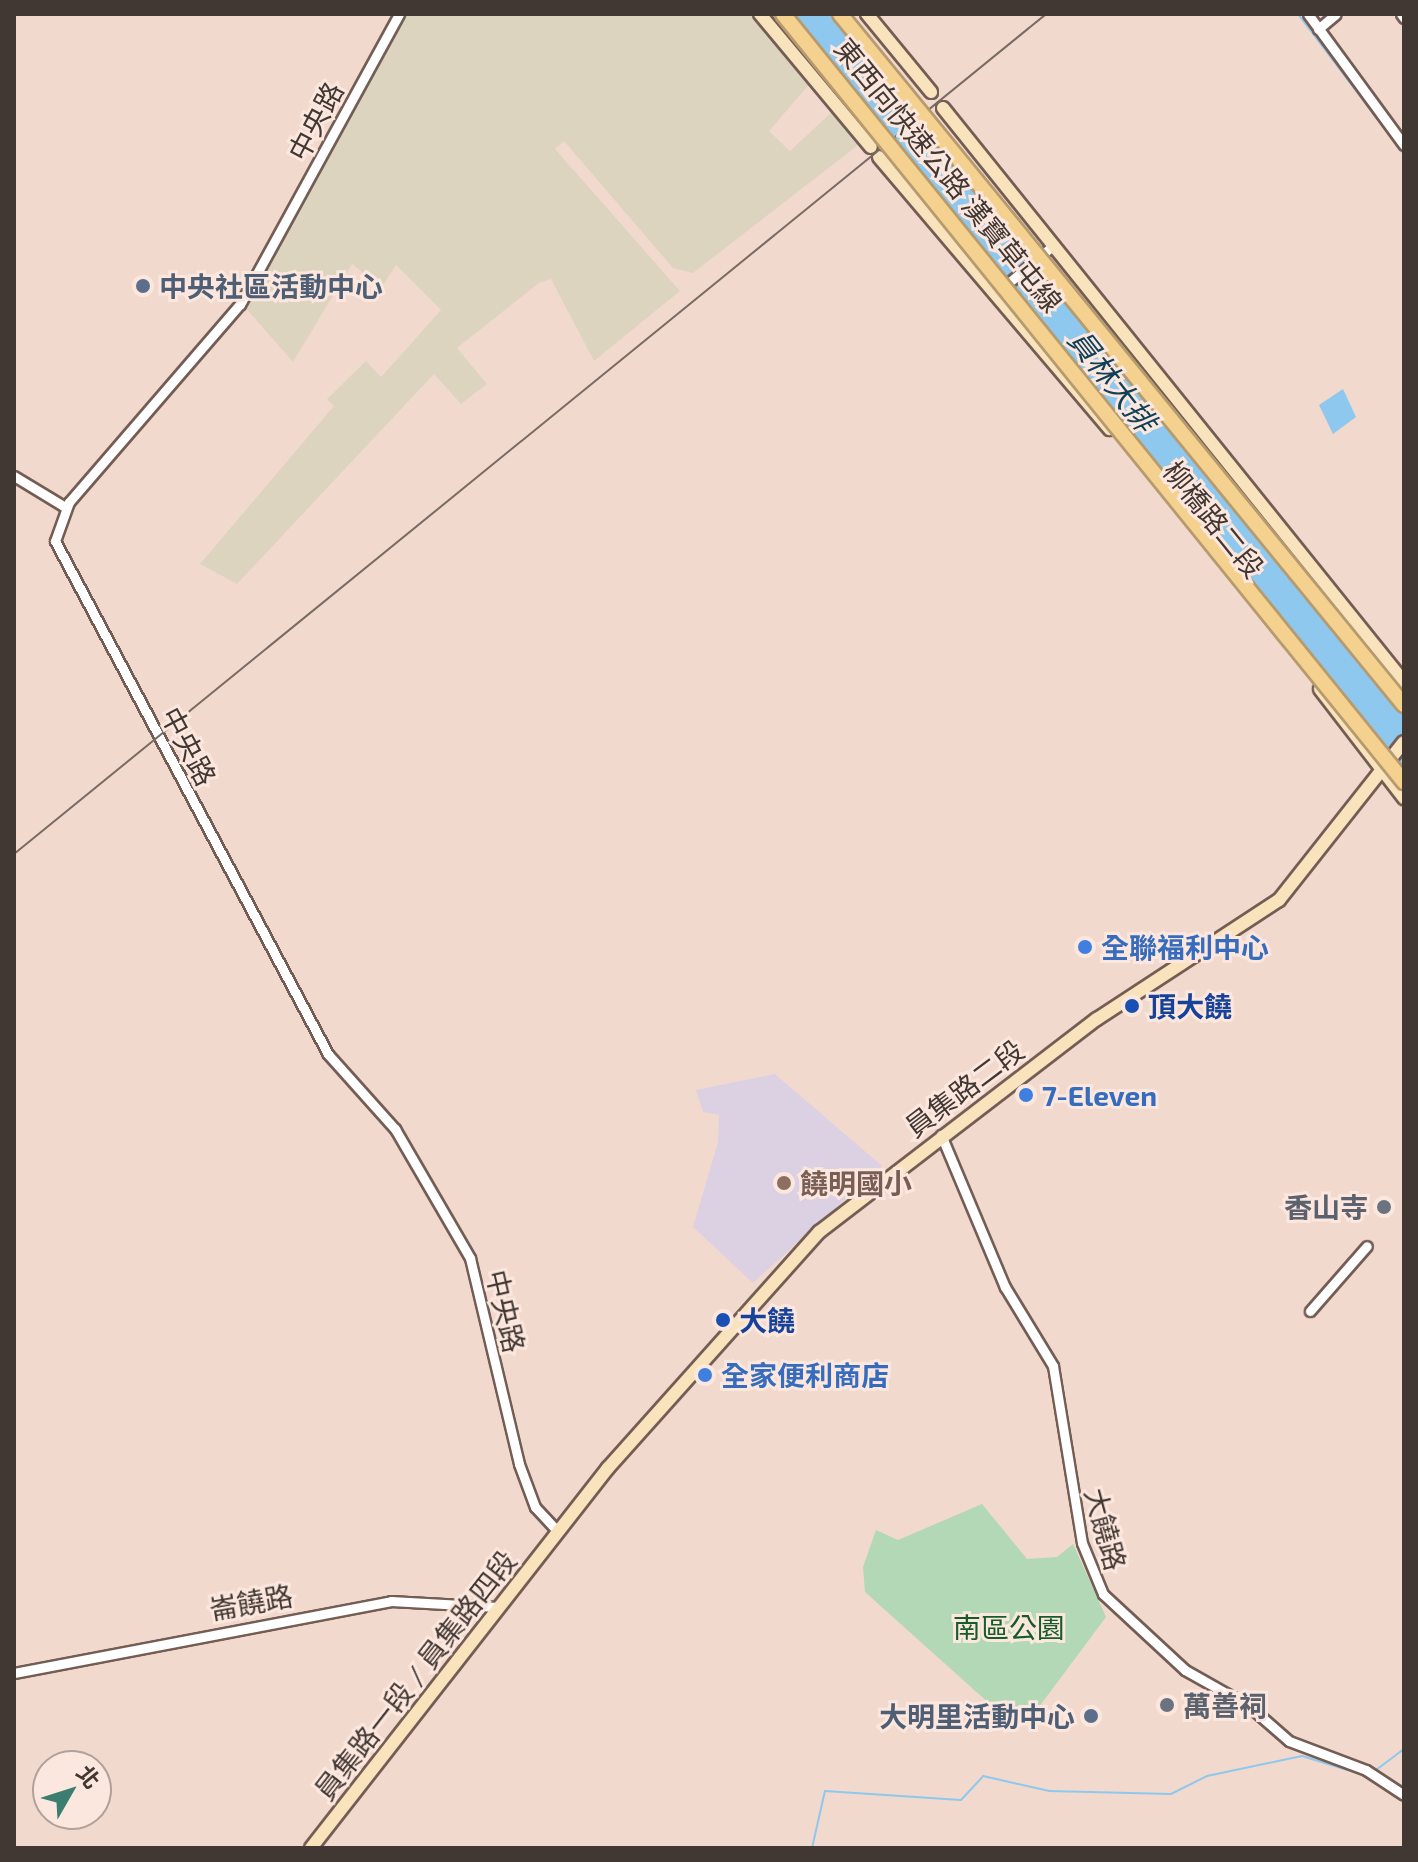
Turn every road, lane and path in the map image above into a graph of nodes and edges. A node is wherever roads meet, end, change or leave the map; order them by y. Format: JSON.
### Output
{"nodes":[{"id":1,"x":399,"y":14,"type":"edge"},
{"id":2,"x":760,"y":14,"type":"edge"},
{"id":3,"x":770,"y":14,"type":"edge"},
{"id":4,"x":783,"y":14,"type":"edge"},
{"id":5,"x":840,"y":14,"type":"edge"},
{"id":6,"x":853,"y":14,"type":"edge"},
{"id":7,"x":867,"y":14,"type":"edge"},
{"id":8,"x":1308,"y":14,"type":"edge"},
{"id":9,"x":1336,"y":14,"type":"edge"},
{"id":10,"x":1318,"y":29,"type":"junction"},
{"id":11,"x":931,"y":92,"type":"dead end"},
{"id":12,"x":943,"y":108,"type":"dead end"},
{"id":13,"x":1404,"y":145,"type":"edge"},
{"id":14,"x":1013,"y":226,"type":"junction"},
{"id":15,"x":1050,"y":248,"type":"junction"},
{"id":16,"x":1002,"y":285,"type":"junction"},
{"id":17,"x":14,"y":476,"type":"edge"},
{"id":18,"x":65,"y":507,"type":"junction"},
{"id":19,"x":1404,"y":682,"type":"edge"},
{"id":20,"x":1404,"y":705,"type":"edge"},
{"id":21,"x":1404,"y":742,"type":"edge"},
{"id":22,"x":1384,"y":770,"type":"junction"},
{"id":23,"x":1404,"y":782,"type":"edge"},
{"id":24,"x":1404,"y":798,"type":"edge"},
{"id":25,"x":941,"y":1135,"type":"junction"},
{"id":26,"x":1367,"y":1246,"type":"dead end"},
{"id":27,"x":1310,"y":1311,"type":"dead end"},
{"id":28,"x":557,"y":1531,"type":"junction"},
{"id":29,"x":498,"y":1607,"type":"junction"},
{"id":30,"x":14,"y":1673,"type":"edge"},
{"id":31,"x":1404,"y":1795,"type":"edge"},
{"id":32,"x":311,"y":1848,"type":"edge"}],
"edges":[{"from":1,"to":18,"type":"street","name":"中央路"},
{"from":2,"to":16,"type":"main road","name":"柳橋路二段"},
{"from":3,"to":16,"type":"highway","bridge":true},
{"from":4,"to":16,"type":"highway","name":"東西向快速公路 漢寶草屯線","bridge":true},
{"from":5,"to":14,"type":"highway","name":"東西向快速公路 漢寶草屯線","bridge":true},
{"from":6,"to":14,"type":"highway","bridge":true},
{"from":7,"to":11,"type":"main road"},
{"from":8,"to":10,"type":"street"},
{"from":9,"to":10,"type":"street"},
{"from":10,"to":13,"type":"street"},
{"from":12,"to":15,"type":"main road","name":"柳橋路二段"},
{"from":14,"to":20,"type":"highway","name":"東西向快速公路 漢寶草屯線","bridge":true},
{"from":15,"to":16,"type":"street"},
{"from":15,"to":19,"type":"main road","name":"柳橋路二段"},
{"from":16,"to":22,"type":"main road","name":"柳橋路二段"},
{"from":16,"to":23,"type":"highway","name":"東西向快速公路 漢寶草屯線","bridge":true},
{"from":17,"to":18,"type":"street"},
{"from":18,"to":28,"type":"street","name":"中央路"},
{"from":21,"to":22,"type":"main road","name":"員集路二段"},
{"from":22,"to":24,"type":"main road","name":"柳橋路二段"},
{"from":22,"to":25,"type":"main road","name":"員集路二段"},
{"from":25,"to":28,"type":"main road","name":"員集路二段"},
{"from":25,"to":31,"type":"street","name":"大饒路"},
{"from":26,"to":27,"type":"street"},
{"from":28,"to":29,"type":"main road","name":"員集路一段 / 員集路四段"},
{"from":29,"to":30,"type":"street","name":"崙饒路"},
{"from":29,"to":32,"type":"main road","name":"員集路一段 / 員集路四段"}]}
